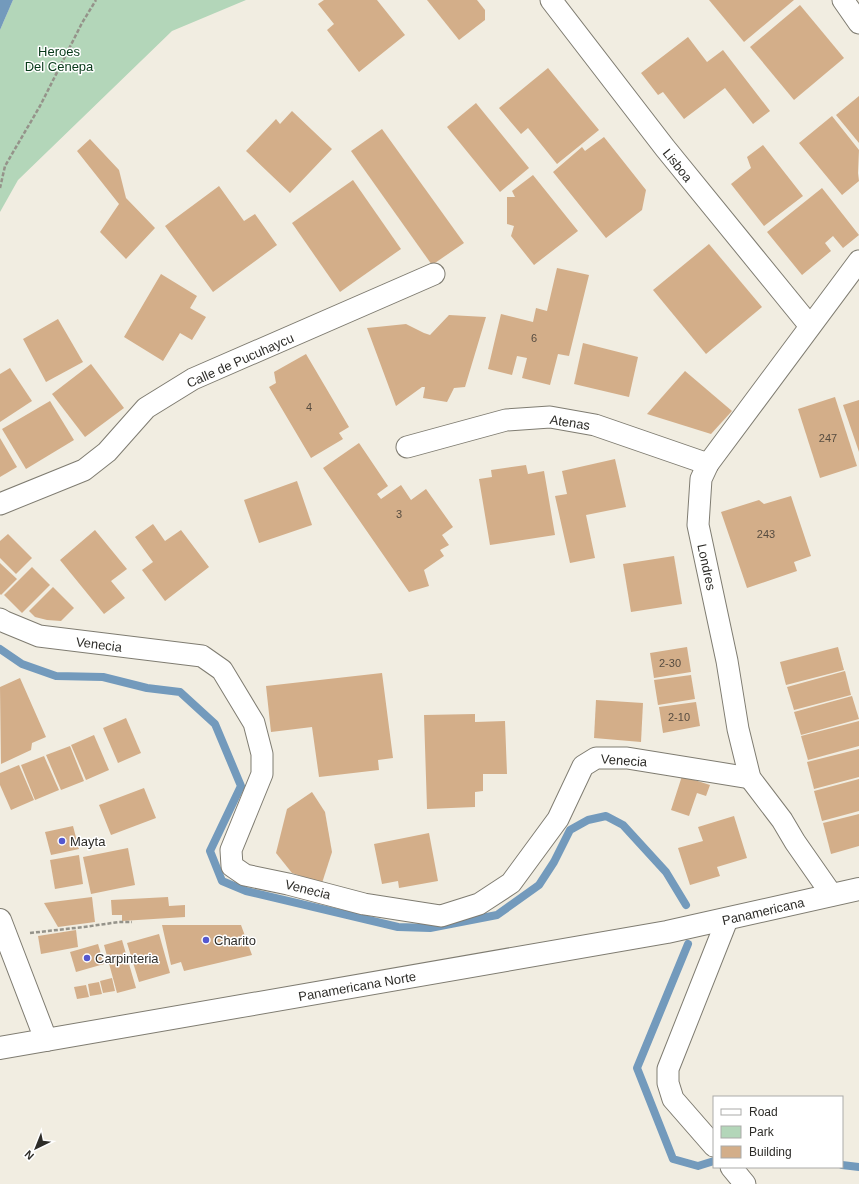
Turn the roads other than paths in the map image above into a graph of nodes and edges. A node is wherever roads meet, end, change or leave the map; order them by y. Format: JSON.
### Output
{"nodes":[{"id":1,"x":551,"y":0,"type":"edge"},
{"id":2,"x":843,"y":0,"type":"edge"},
{"id":3,"x":859,"y":23,"type":"edge"},
{"id":4,"x":859,"y":261,"type":"edge"},
{"id":5,"x":434,"y":274,"type":"dead end"},
{"id":6,"x":810,"y":326,"type":"junction"},
{"id":7,"x":407,"y":447,"type":"dead end"},
{"id":8,"x":708,"y":464,"type":"junction"},
{"id":9,"x":0,"y":504,"type":"edge"},
{"id":10,"x":0,"y":619,"type":"edge"},
{"id":11,"x":750,"y":778,"type":"junction"},
{"id":12,"x":859,"y":890,"type":"edge"},
{"id":13,"x":832,"y":895,"type":"junction"},
{"id":14,"x":727,"y":920,"type":"junction"},
{"id":15,"x":3,"y":928,"type":"edge"},
{"id":16,"x":667,"y":932,"type":"joint"},
{"id":17,"x":46,"y":1040,"type":"junction"},
{"id":18,"x":0,"y":1048,"type":"edge"},
{"id":19,"x":708,"y":1138,"type":"edge"}],
"edges":[{"from":1,"to":6,"type":"street","name":"Lisboa"},
{"from":2,"to":3,"type":"street"},
{"from":4,"to":6,"type":"street","name":"Londres"},
{"from":5,"to":9,"type":"street","name":"Calle de Pucuhaycu"},
{"from":6,"to":8,"type":"street","name":"Londres"},
{"from":7,"to":8,"type":"street","name":"Atenas"},
{"from":8,"to":11,"type":"street","name":"Londres"},
{"from":10,"to":11,"type":"street","name":"Venecia"},
{"from":11,"to":13,"type":"street","name":"Londres"},
{"from":12,"to":13,"type":"main road","name":"Panamericana"},
{"from":13,"to":14,"type":"main road","name":"Panamericana"},
{"from":14,"to":16,"type":"main road","name":"Panamericana"},
{"from":14,"to":19,"type":"street"},
{"from":15,"to":17,"type":"main road"},
{"from":16,"to":17,"type":"main road","name":"Panamericana Norte"},
{"from":17,"to":18,"type":"main road"}]}
